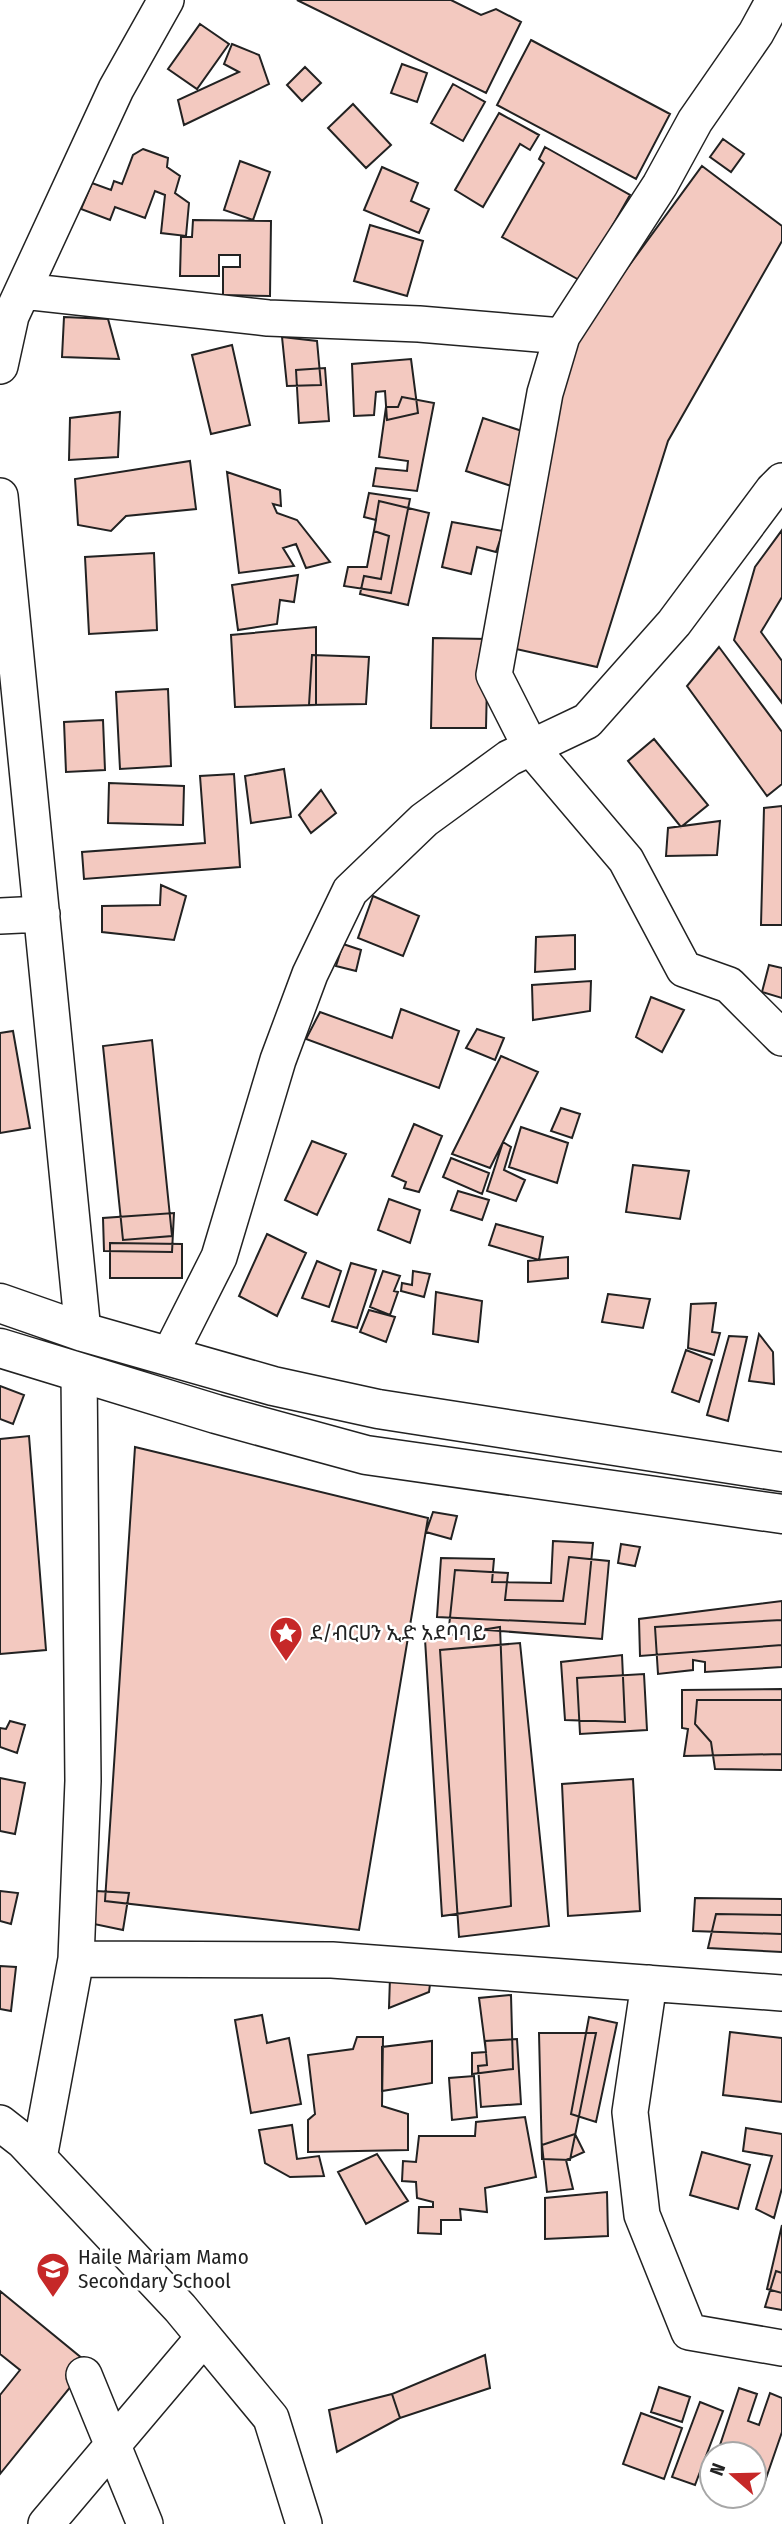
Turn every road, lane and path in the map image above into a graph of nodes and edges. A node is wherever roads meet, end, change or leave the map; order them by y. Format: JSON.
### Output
{"nodes":[{"id":1,"x":166,"y":0,"type":"edge"},
{"id":2,"x":774,"y":0,"type":"edge"},
{"id":3,"x":23,"y":291,"type":"junction"},
{"id":4,"x":562,"y":336,"type":"junction"},
{"id":5,"x":0,"y":366,"type":"edge"},
{"id":6,"x":782,"y":481,"type":"edge"},
{"id":7,"x":0,"y":496,"type":"edge"},
{"id":8,"x":531,"y":748,"type":"junction"},
{"id":9,"x":42,"y":914,"type":"junction"},
{"id":10,"x":0,"y":916,"type":"edge"},
{"id":11,"x":782,"y":1038,"type":"edge"},
{"id":12,"x":0,"y":1303,"type":"edge"},
{"id":13,"x":83,"y":1332,"type":"junction"},
{"id":14,"x":0,"y":1348,"type":"edge"},
{"id":15,"x":169,"y":1356,"type":"junction"},
{"id":16,"x":79,"y":1372,"type":"junction"},
{"id":17,"x":782,"y":1472,"type":"edge"},
{"id":18,"x":782,"y":1514,"type":"edge"},
{"id":19,"x":76,"y":1959,"type":"junction"},
{"id":20,"x":649,"y":1983,"type":"junction"},
{"id":21,"x":782,"y":1993,"type":"edge"},
{"id":22,"x":0,"y":2123,"type":"edge"},
{"id":23,"x":39,"y":2158,"type":"junction"},
{"id":24,"x":204,"y":2337,"type":"junction"},
{"id":25,"x":782,"y":2348,"type":"edge"},
{"id":26,"x":84,"y":2375,"type":"dead end"},
{"id":27,"x":113,"y":2445,"type":"junction"},
{"id":28,"x":46,"y":2524,"type":"edge"},
{"id":29,"x":145,"y":2524,"type":"edge"},
{"id":30,"x":304,"y":2524,"type":"edge"}],
"edges":[{"from":1,"to":3,"type":"street"},
{"from":2,"to":4,"type":"street"},
{"from":3,"to":4,"type":"street"},
{"from":3,"to":5,"type":"street"},
{"from":4,"to":8,"type":"street"},
{"from":6,"to":8,"type":"street"},
{"from":7,"to":9,"type":"street"},
{"from":8,"to":11,"type":"street"},
{"from":8,"to":15,"type":"street"},
{"from":9,"to":10,"type":"street"},
{"from":9,"to":13,"type":"street"},
{"from":12,"to":13,"type":"street"},
{"from":13,"to":15,"type":"street"},
{"from":14,"to":16,"type":"street"},
{"from":15,"to":17,"type":"street"},
{"from":16,"to":18,"type":"street"},
{"from":16,"to":19,"type":"street"},
{"from":19,"to":20,"type":"street"},
{"from":19,"to":23,"type":"street"},
{"from":20,"to":21,"type":"street"},
{"from":20,"to":25,"type":"street"},
{"from":22,"to":23,"type":"street"},
{"from":23,"to":24,"type":"street"},
{"from":24,"to":27,"type":"street"},
{"from":24,"to":30,"type":"street"},
{"from":26,"to":27,"type":"street"},
{"from":27,"to":28,"type":"street"},
{"from":27,"to":29,"type":"street"}]}
